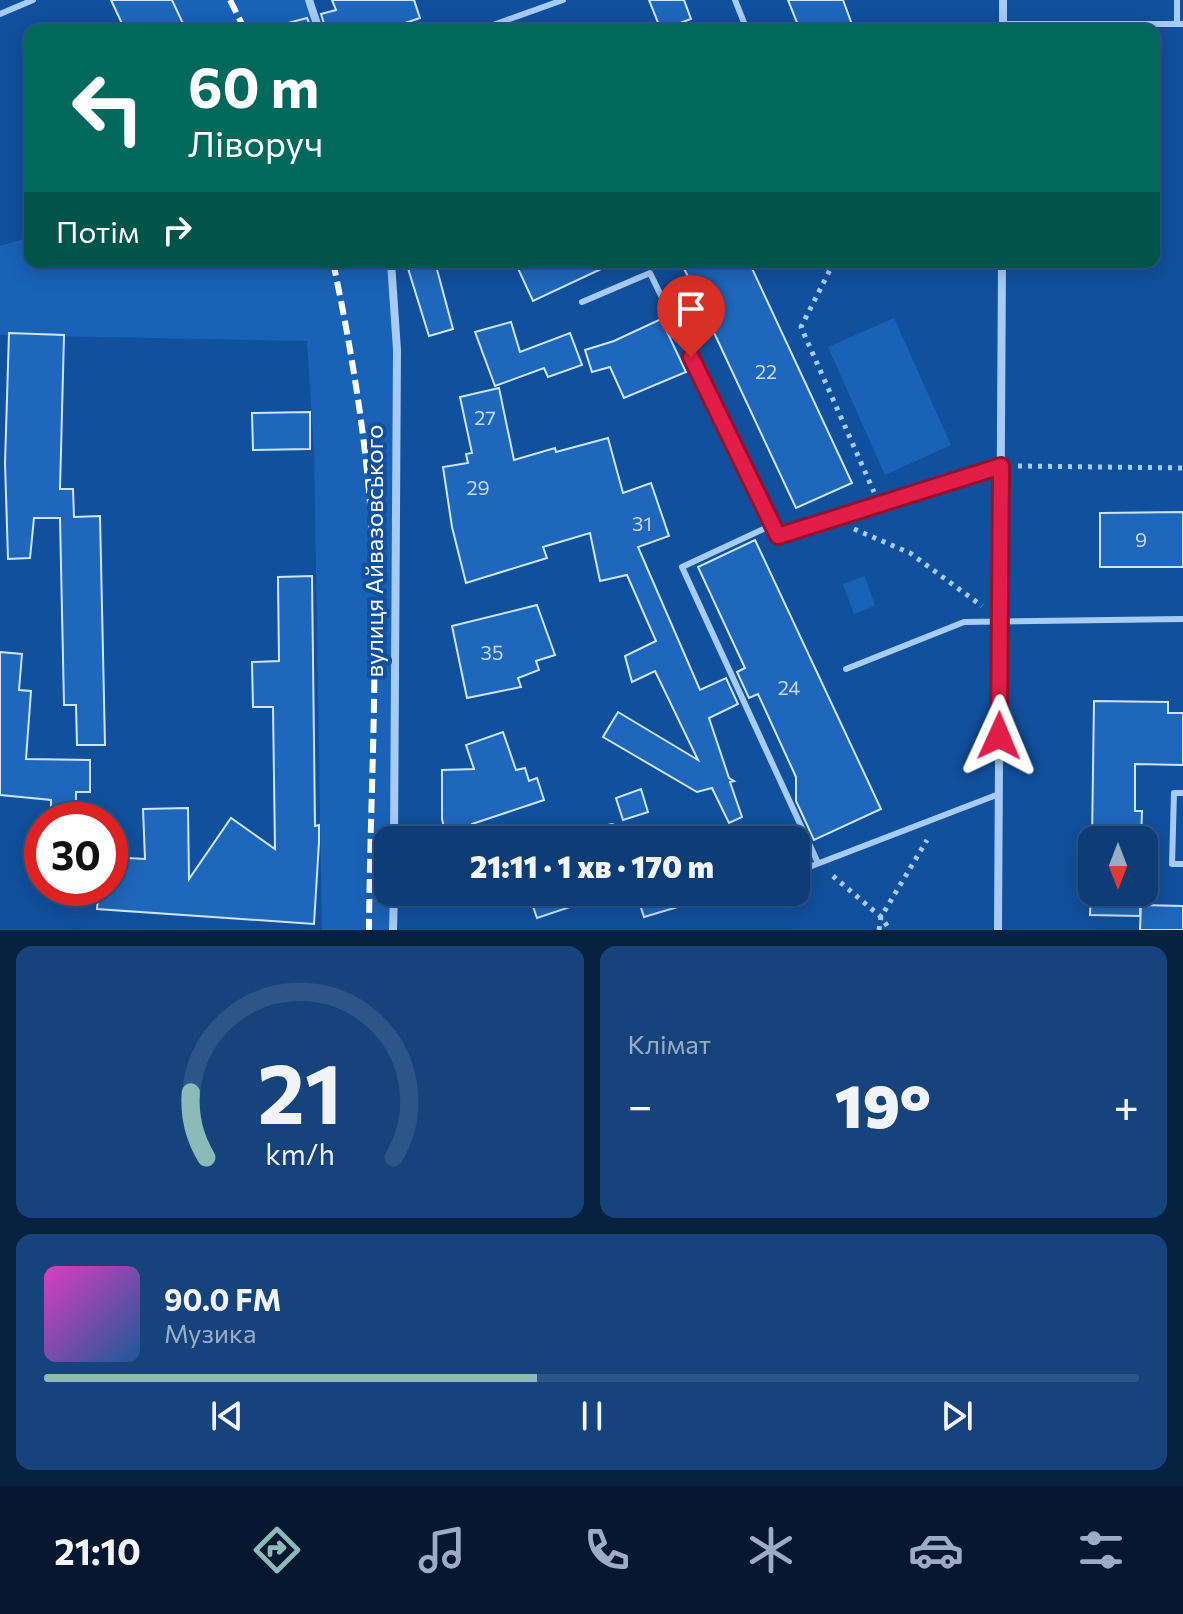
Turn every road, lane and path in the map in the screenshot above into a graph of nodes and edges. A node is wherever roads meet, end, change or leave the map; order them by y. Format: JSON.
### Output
{"nodes":[{"id":1,"x":33,"y":0,"type":"edge"},
{"id":2,"x":309,"y":0,"type":"edge"},
{"id":3,"x":563,"y":0,"type":"edge"},
{"id":4,"x":735,"y":0,"type":"edge"},
{"id":5,"x":1003,"y":0,"type":"edge"},
{"id":6,"x":1177,"y":0,"type":"edge"},
{"id":7,"x":0,"y":14,"type":"edge"},
{"id":8,"x":317,"y":24,"type":"edge"},
{"id":9,"x":496,"y":24,"type":"edge"},
{"id":10,"x":745,"y":24,"type":"edge"},
{"id":11,"x":1003,"y":24,"type":"edge"},
{"id":12,"x":1160,"y":24,"type":"edge"},
{"id":13,"x":1180,"y":24,"type":"edge"},
{"id":14,"x":391,"y":268,"type":"edge"},
{"id":15,"x":831,"y":268,"type":"edge"},
{"id":16,"x":1002,"y":268,"type":"edge"},
{"id":17,"x":582,"y":302,"type":"dead end"},
{"id":18,"x":1001,"y":466,"type":"junction"},
{"id":19,"x":1183,"y":468,"type":"edge"},
{"id":20,"x":879,"y":504,"type":"junction"},
{"id":21,"x":831,"y":519,"type":"junction"},
{"id":22,"x":772,"y":525,"type":"junction"},
{"id":23,"x":1183,"y":619,"type":"edge"},
{"id":24,"x":1001,"y":620,"type":"junction"},
{"id":25,"x":846,"y":669,"type":"dead end"},
{"id":26,"x":1183,"y":793,"type":"edge"},
{"id":27,"x":999,"y":794,"type":"junction"},
{"id":28,"x":942,"y":816,"type":"junction"},
{"id":29,"x":394,"y":826,"type":"edge"},
{"id":30,"x":818,"y":863,"type":"junction"},
{"id":31,"x":1183,"y":864,"type":"edge"},
{"id":32,"x":810,"y":866,"type":"edge"},
{"id":33,"x":394,"y":906,"type":"edge"},
{"id":34,"x":881,"y":917,"type":"junction"},
{"id":35,"x":393,"y":930,"type":"edge"},
{"id":36,"x":879,"y":930,"type":"edge"},
{"id":37,"x":890,"y":930,"type":"edge"},
{"id":38,"x":998,"y":930,"type":"edge"}],
"edges":[{"from":1,"to":7,"type":"lane"},
{"from":2,"to":8,"type":"street"},
{"from":3,"to":9,"type":"lane"},
{"from":4,"to":10,"type":"lane"},
{"from":5,"to":11,"type":"street"},
{"from":6,"to":13,"type":"lane"},
{"from":12,"to":13,"type":"lane"},
{"from":14,"to":29,"type":"street","name":"вулиця Айвазовського"},
{"from":15,"to":20,"type":"path"},
{"from":16,"to":18,"type":"street"},
{"from":17,"to":22,"type":"lane"},
{"from":18,"to":19,"type":"path"},
{"from":18,"to":20,"type":"lane"},
{"from":18,"to":24,"type":"street"},
{"from":20,"to":21,"type":"lane"},
{"from":21,"to":22,"type":"lane"},
{"from":21,"to":24,"type":"path"},
{"from":22,"to":30,"type":"lane"},
{"from":23,"to":24,"type":"lane"},
{"from":24,"to":25,"type":"lane"},
{"from":24,"to":27,"type":"street"},
{"from":26,"to":31,"type":"lane"},
{"from":27,"to":28,"type":"lane"},
{"from":27,"to":38,"type":"street"},
{"from":28,"to":30,"type":"lane"},
{"from":28,"to":34,"type":"path"},
{"from":30,"to":32,"type":"lane"},
{"from":30,"to":34,"type":"path"},
{"from":33,"to":35,"type":"street"},
{"from":34,"to":36,"type":"path"},
{"from":34,"to":37,"type":"path"}]}
